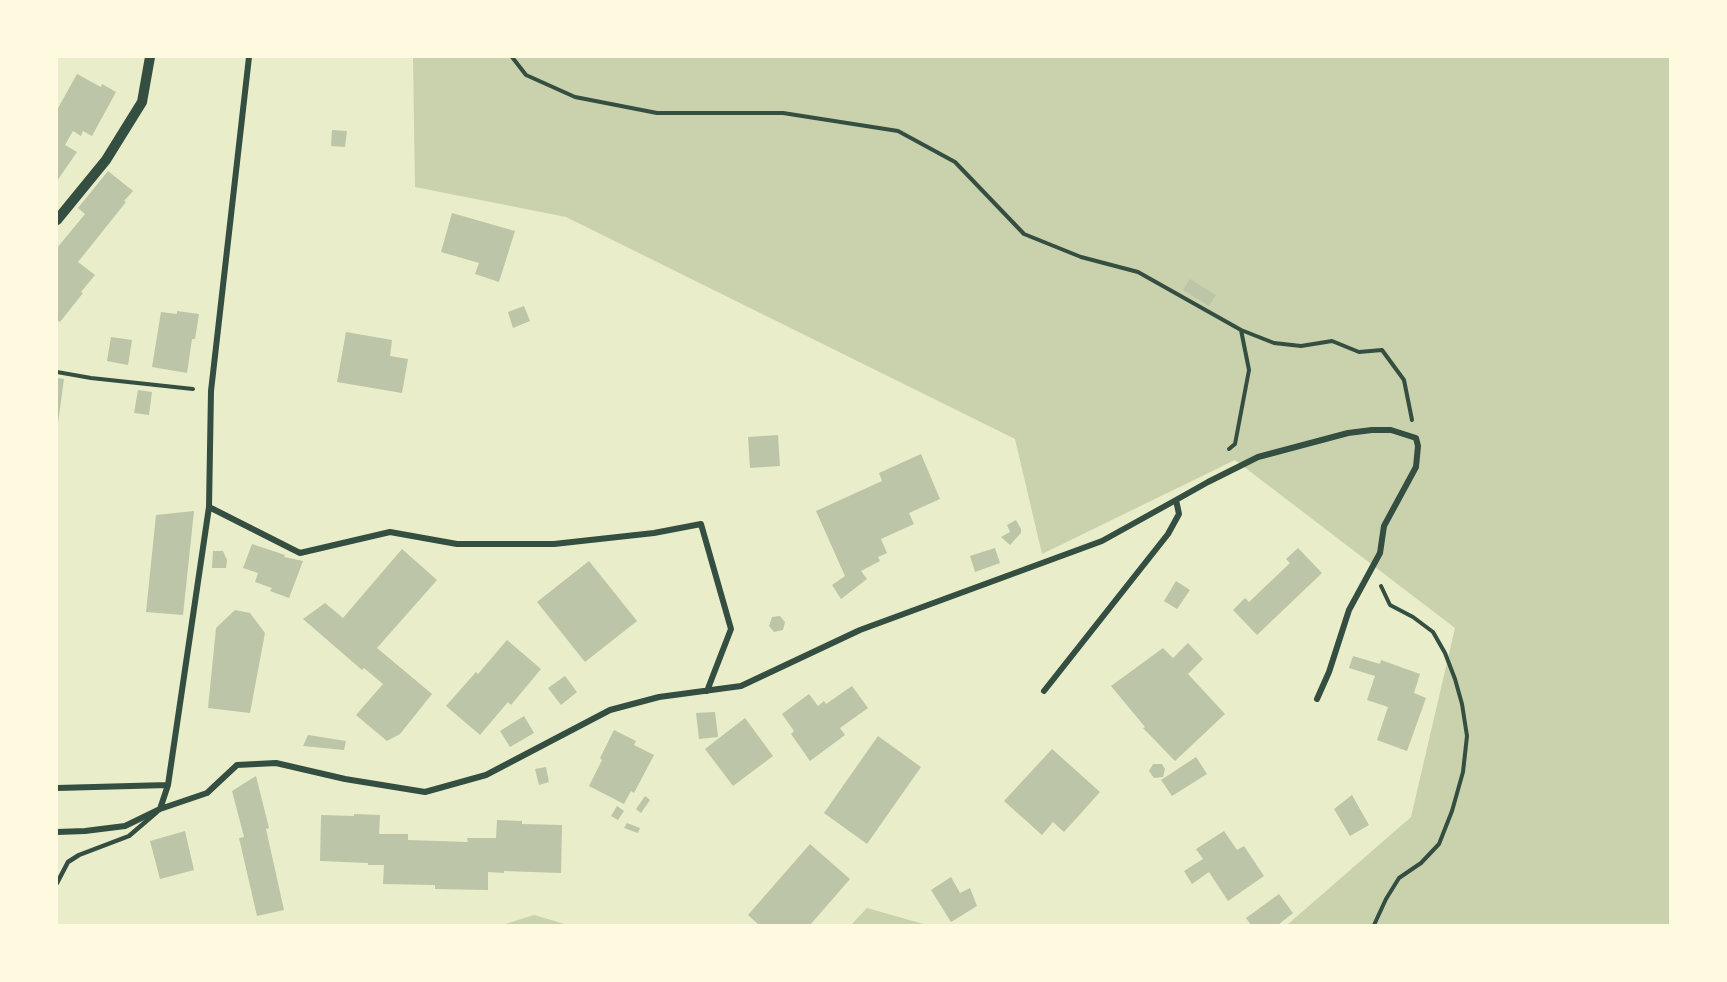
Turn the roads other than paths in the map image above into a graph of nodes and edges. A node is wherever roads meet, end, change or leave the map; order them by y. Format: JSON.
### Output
{"nodes":[{"id":1,"x":150,"y":57,"type":"edge"},
{"id":2,"x":249,"y":57,"type":"edge"},
{"id":3,"x":57,"y":220,"type":"edge"},
{"id":4,"x":1176,"y":500,"type":"junction"},
{"id":5,"x":210,"y":507,"type":"junction"},
{"id":6,"x":708,"y":691,"type":"junction"},
{"id":7,"x":1044,"y":691,"type":"dead end"},
{"id":8,"x":1317,"y":699,"type":"dead end"},
{"id":9,"x":168,"y":786,"type":"junction"},
{"id":10,"x":57,"y":788,"type":"edge"},
{"id":11,"x":160,"y":809,"type":"junction"},
{"id":12,"x":57,"y":832,"type":"edge"},
{"id":13,"x":57,"y":883,"type":"edge"}],
"edges":[{"from":1,"to":3,"type":"street"},
{"from":2,"to":5,"type":"street"},
{"from":4,"to":6,"type":"street"},
{"from":4,"to":7,"type":"street"},
{"from":4,"to":8,"type":"street"},
{"from":5,"to":6,"type":"street"},
{"from":5,"to":9,"type":"street"},
{"from":6,"to":11,"type":"street"},
{"from":9,"to":10,"type":"street"},
{"from":9,"to":11,"type":"street"},
{"from":11,"to":12,"type":"street"},
{"from":11,"to":13,"type":"lane"}]}
